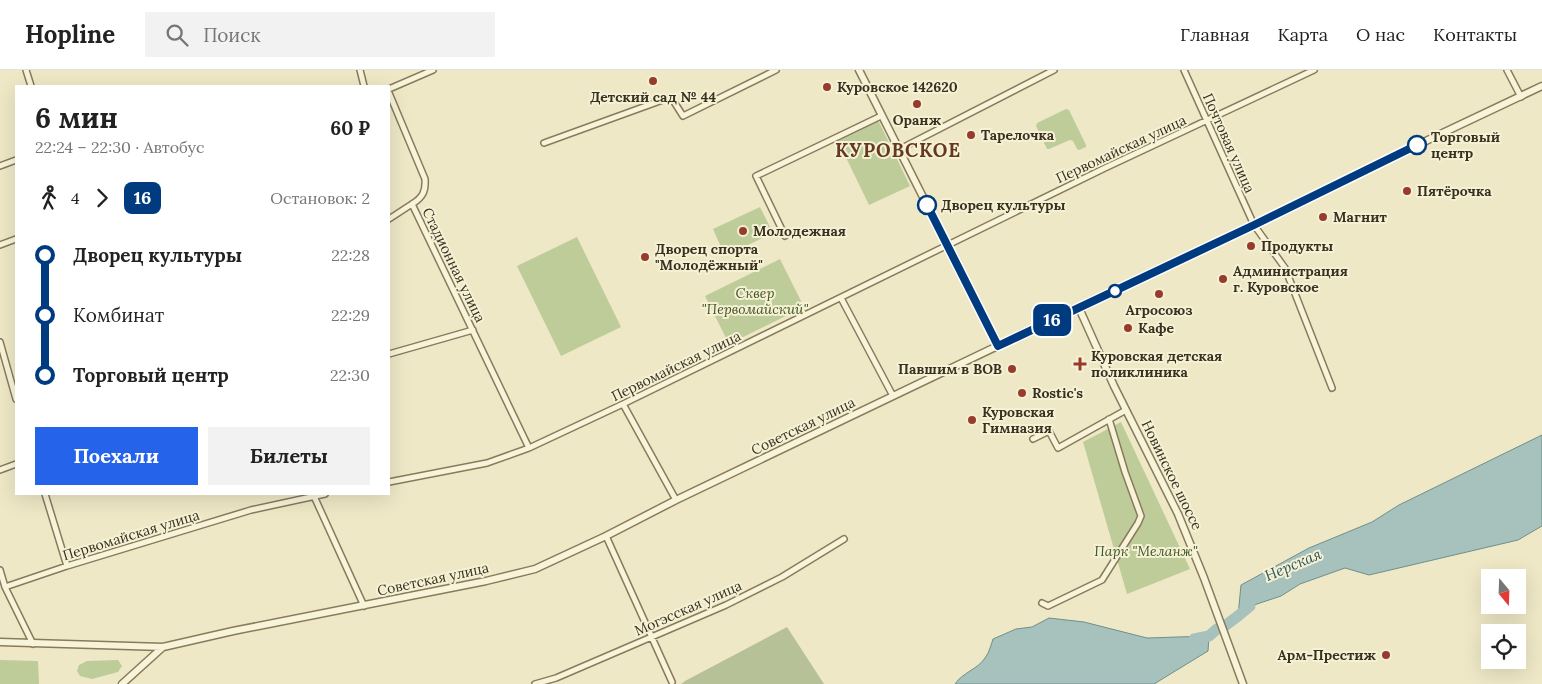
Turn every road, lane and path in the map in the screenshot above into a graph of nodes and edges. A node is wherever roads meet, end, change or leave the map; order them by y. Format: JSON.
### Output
{"nodes":[{"id":1,"x":26,"y":70,"type":"edge"},
{"id":2,"x":360,"y":70,"type":"edge"},
{"id":3,"x":434,"y":70,"type":"edge"},
{"id":4,"x":776,"y":70,"type":"edge"},
{"id":5,"x":859,"y":70,"type":"edge"},
{"id":6,"x":1054,"y":70,"type":"edge"},
{"id":7,"x":1184,"y":70,"type":"edge"},
{"id":8,"x":1314,"y":70,"type":"edge"},
{"id":9,"x":1507,"y":70,"type":"edge"},
{"id":10,"x":31,"y":85,"type":"edge"},
{"id":11,"x":364,"y":85,"type":"edge"},
{"id":12,"x":1542,"y":86,"type":"edge"},
{"id":13,"x":390,"y":89,"type":"edge"},
{"id":14,"x":390,"y":95,"type":"edge"},
{"id":15,"x":1521,"y":97,"type":"junction"},
{"id":16,"x":881,"y":116,"type":"junction"},
{"id":17,"x":1207,"y":120,"type":"junction"},
{"id":18,"x":544,"y":143,"type":"dead end"},
{"id":19,"x":898,"y":150,"type":"junction"},
{"id":20,"x":15,"y":160,"type":"edge"},
{"id":21,"x":0,"y":166,"type":"edge"},
{"id":22,"x":412,"y":204,"type":"junction"},
{"id":23,"x":390,"y":218,"type":"edge"},
{"id":24,"x":1254,"y":225,"type":"junction"},
{"id":25,"x":785,"y":236,"type":"dead end"},
{"id":26,"x":15,"y":239,"type":"edge"},
{"id":27,"x":0,"y":245,"type":"edge"},
{"id":28,"x":948,"y":246,"type":"junction"},
{"id":29,"x":841,"y":298,"type":"junction"},
{"id":30,"x":1079,"y":308,"type":"junction"},
{"id":31,"x":473,"y":330,"type":"junction"},
{"id":32,"x":0,"y":342,"type":"edge"},
{"id":33,"x":998,"y":346,"type":"junction"},
{"id":34,"x":390,"y":354,"type":"edge"},
{"id":35,"x":1332,"y":388,"type":"dead end"},
{"id":36,"x":15,"y":395,"type":"edge"},
{"id":37,"x":893,"y":396,"type":"junction"},
{"id":38,"x":622,"y":404,"type":"junction"},
{"id":39,"x":1126,"y":410,"type":"junction"},
{"id":40,"x":1109,"y":419,"type":"junction"},
{"id":41,"x":1033,"y":439,"type":"dead end"},
{"id":42,"x":529,"y":448,"type":"junction"},
{"id":43,"x":15,"y":464,"type":"edge"},
{"id":44,"x":0,"y":470,"type":"edge"},
{"id":45,"x":390,"y":482,"type":"edge"},
{"id":46,"x":45,"y":495,"type":"edge"},
{"id":47,"x":313,"y":495,"type":"edge"},
{"id":48,"x":676,"y":500,"type":"junction"},
{"id":49,"x":606,"y":536,"type":"junction"},
{"id":50,"x":844,"y":539,"type":"dead end"},
{"id":51,"x":67,"y":566,"type":"junction"},
{"id":52,"x":0,"y":570,"type":"edge"},
{"id":53,"x":5,"y":587,"type":"junction"},
{"id":54,"x":1042,"y":604,"type":"dead end"},
{"id":55,"x":364,"y":606,"type":"junction"},
{"id":56,"x":652,"y":637,"type":"junction"},
{"id":57,"x":0,"y":642,"type":"edge"},
{"id":58,"x":33,"y":644,"type":"junction"},
{"id":59,"x":163,"y":647,"type":"junction"},
{"id":60,"x":672,"y":682,"type":"dead end"},
{"id":61,"x":122,"y":684,"type":"edge"},
{"id":62,"x":535,"y":684,"type":"edge"},
{"id":63,"x":1243,"y":684,"type":"edge"}],
"edges":[{"from":1,"to":10,"type":"street"},
{"from":2,"to":11,"type":"street"},
{"from":3,"to":13,"type":"street"},
{"from":4,"to":18,"type":"street"},
{"from":5,"to":16,"type":"street"},
{"from":6,"to":19,"type":"street"},
{"from":7,"to":17,"type":"street","name":"Почтовая улица"},
{"from":8,"to":17,"type":"street","name":"Первомайская улица"},
{"from":9,"to":15,"type":"street"},
{"from":12,"to":15,"type":"street","name":"Советская улица"},
{"from":14,"to":22,"type":"street","name":"Стадионная улица"},
{"from":15,"to":24,"type":"street","name":"Советская улица"},
{"from":16,"to":19,"type":"street"},
{"from":16,"to":25,"type":"street"},
{"from":17,"to":24,"type":"street","name":"Почтовая улица"},
{"from":17,"to":28,"type":"street","name":"Первомайская улица"},
{"from":19,"to":28,"type":"street"},
{"from":20,"to":21,"type":"street"},
{"from":22,"to":23,"type":"street"},
{"from":22,"to":31,"type":"street","name":"Стадионная улица"},
{"from":24,"to":30,"type":"street","name":"Советская улица"},
{"from":24,"to":35,"type":"street","name":"Почтовая улица"},
{"from":26,"to":27,"type":"street"},
{"from":28,"to":29,"type":"street","name":"Первомайская улица"},
{"from":28,"to":33,"type":"street"},
{"from":29,"to":37,"type":"street"},
{"from":29,"to":38,"type":"street","name":"Первомайская улица"},
{"from":30,"to":33,"type":"street","name":"Советская улица"},
{"from":30,"to":39,"type":"street","name":"Новинское шоссе"},
{"from":31,"to":34,"type":"street"},
{"from":31,"to":42,"type":"street","name":"Стадионная улица"},
{"from":32,"to":36,"type":"street"},
{"from":33,"to":37,"type":"street","name":"Советская улица"},
{"from":37,"to":48,"type":"street","name":"Советская улица"},
{"from":38,"to":42,"type":"street","name":"Первомайская улица"},
{"from":38,"to":48,"type":"street"},
{"from":39,"to":40,"type":"street"},
{"from":39,"to":63,"type":"street","name":"Новинское шоссе"},
{"from":40,"to":41,"type":"street"},
{"from":40,"to":54,"type":"street"},
{"from":42,"to":45,"type":"street","name":"Первомайская улица"},
{"from":43,"to":44,"type":"street"},
{"from":46,"to":51,"type":"street"},
{"from":47,"to":51,"type":"street","name":"Первомайская улица"},
{"from":47,"to":55,"type":"street"},
{"from":48,"to":49,"type":"street","name":"Советская улица"},
{"from":49,"to":55,"type":"street","name":"Советская улица"},
{"from":49,"to":56,"type":"street"},
{"from":50,"to":56,"type":"street","name":"Могэсская улица"},
{"from":51,"to":53,"type":"street","name":"Первомайская улица"},
{"from":52,"to":53,"type":"street"},
{"from":53,"to":58,"type":"street"},
{"from":55,"to":59,"type":"street","name":"Советская улица"},
{"from":56,"to":60,"type":"street"},
{"from":56,"to":62,"type":"street","name":"Могэсская улица"},
{"from":57,"to":58,"type":"street","name":"Советская улица"},
{"from":58,"to":59,"type":"street","name":"Советская улица"},
{"from":59,"to":61,"type":"street"}]}
